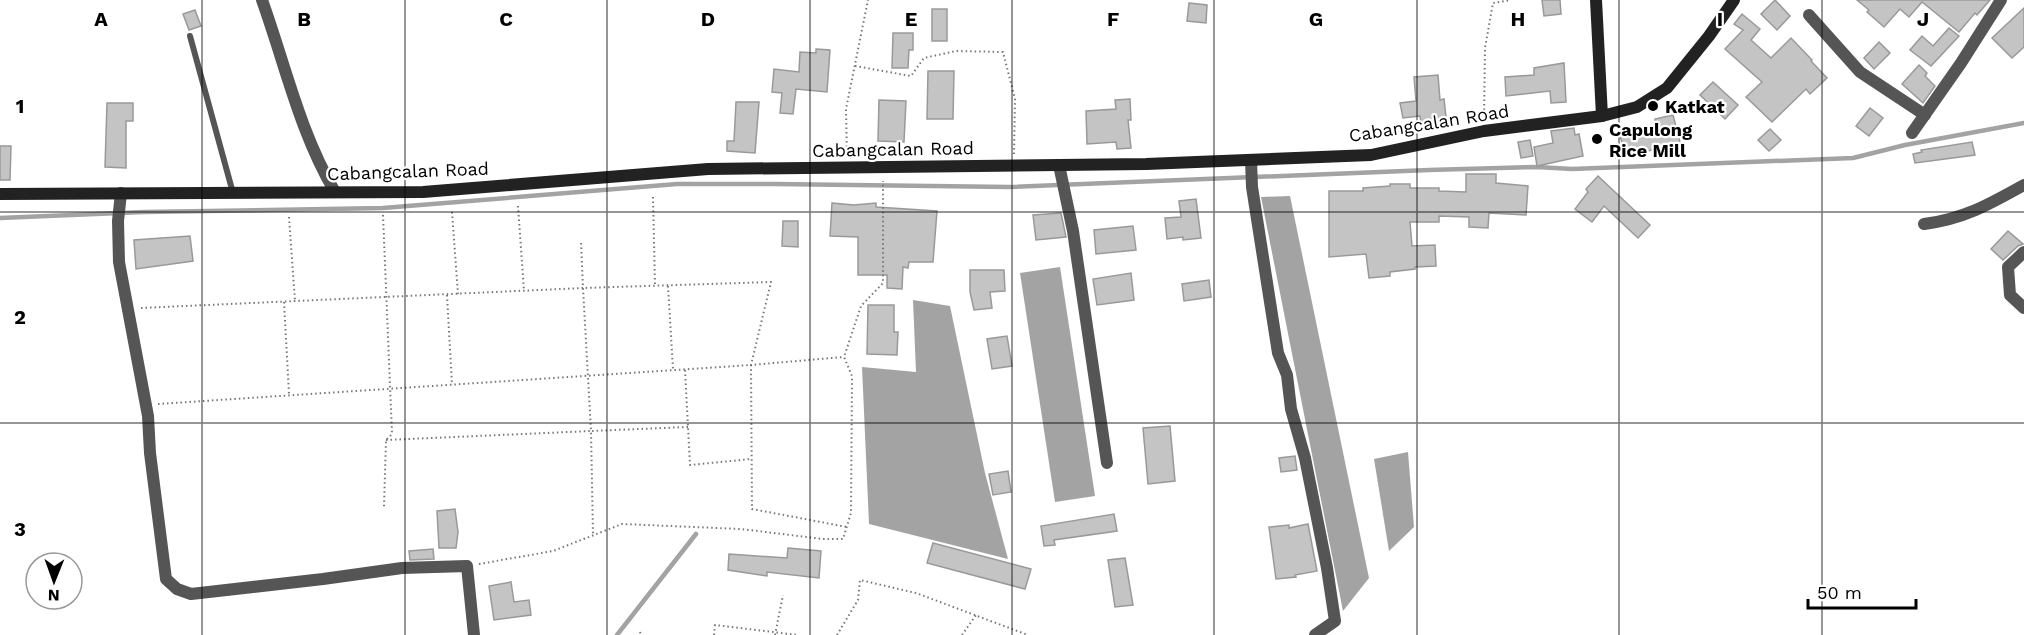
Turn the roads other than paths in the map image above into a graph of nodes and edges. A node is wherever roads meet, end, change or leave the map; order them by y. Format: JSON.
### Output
{"nodes":[{"id":1,"x":262,"y":0,"type":"edge"},
{"id":2,"x":1596,"y":0,"type":"edge"},
{"id":3,"x":1734,"y":0,"type":"edge"},
{"id":4,"x":2001,"y":0,"type":"edge"},
{"id":5,"x":1809,"y":15,"type":"dead end"},
{"id":6,"x":190,"y":36,"type":"dead end"},
{"id":7,"x":1925,"y":115,"type":"junction"},
{"id":8,"x":1602,"y":116,"type":"junction"},
{"id":9,"x":1912,"y":133,"type":"dead end"},
{"id":10,"x":1059,"y":165,"type":"junction"},
{"id":11,"x":1251,"y":166,"type":"junction"},
{"id":12,"x":2024,"y":185,"type":"edge"},
{"id":13,"x":334,"y":192,"type":"junction"},
{"id":14,"x":120,"y":193,"type":"junction"},
{"id":15,"x":233,"y":193,"type":"junction"},
{"id":16,"x":0,"y":194,"type":"edge"},
{"id":17,"x":1924,"y":224,"type":"dead end"},
{"id":18,"x":2024,"y":252,"type":"edge"},
{"id":19,"x":2024,"y":308,"type":"edge"},
{"id":20,"x":1107,"y":463,"type":"dead end"},
{"id":21,"x":474,"y":635,"type":"edge"},
{"id":22,"x":1315,"y":635,"type":"edge"}],
"edges":[{"from":1,"to":13,"type":"street"},
{"from":2,"to":8,"type":"street"},
{"from":3,"to":8,"type":"street","name":"Cabangcalan Road"},
{"from":4,"to":7,"type":"street"},
{"from":5,"to":7,"type":"street"},
{"from":6,"to":15,"type":"lane"},
{"from":7,"to":9,"type":"street"},
{"from":8,"to":11,"type":"street","name":"Cabangcalan Road"},
{"from":10,"to":11,"type":"street","name":"Cabangcalan Road"},
{"from":10,"to":13,"type":"street","name":"Cabangcalan Road"},
{"from":10,"to":20,"type":"street"},
{"from":11,"to":22,"type":"street"},
{"from":12,"to":17,"type":"street"},
{"from":13,"to":15,"type":"street","name":"Cabangcalan Road"},
{"from":14,"to":15,"type":"street","name":"Cabangcalan Road"},
{"from":14,"to":16,"type":"street","name":"Cabangcalan Road"},
{"from":14,"to":21,"type":"street"},
{"from":18,"to":19,"type":"street"}]}
